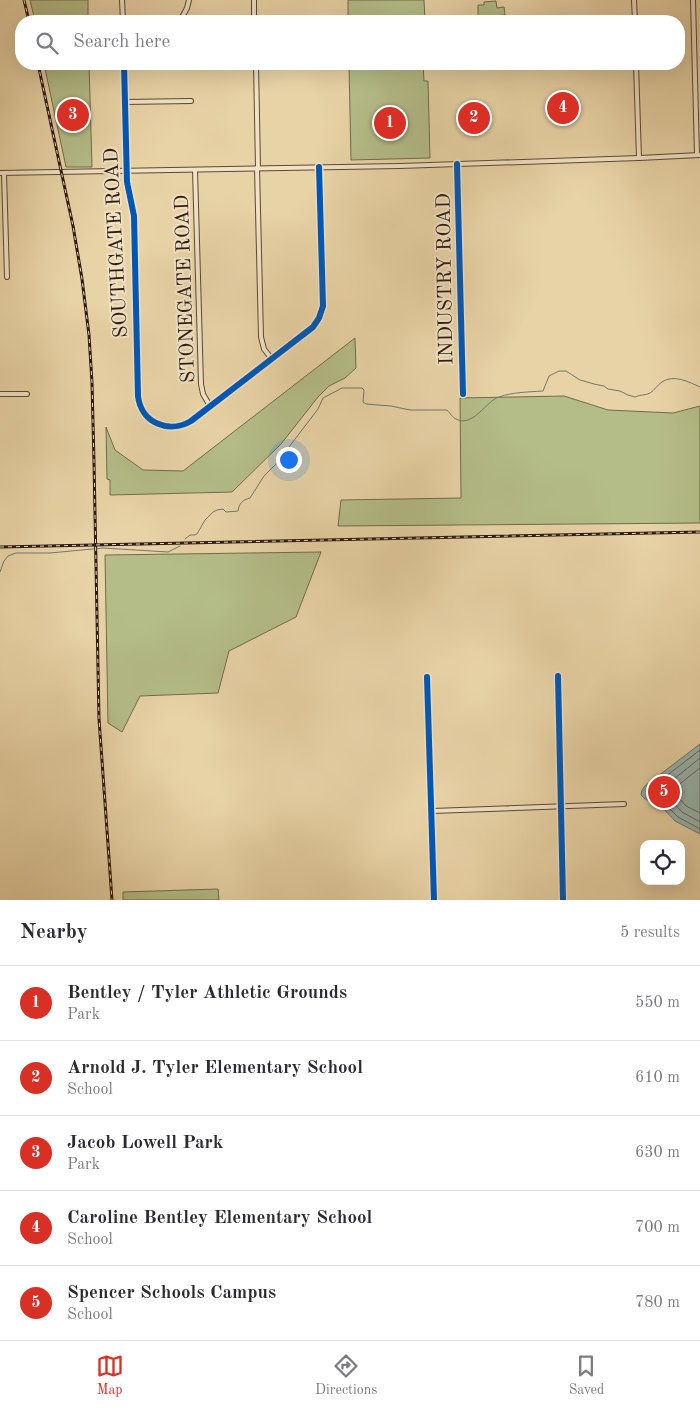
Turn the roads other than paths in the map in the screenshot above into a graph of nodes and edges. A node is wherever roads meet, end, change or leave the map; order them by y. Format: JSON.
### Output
{"nodes":[{"id":1,"x":122,"y":0,"type":"edge"},
{"id":2,"x":189,"y":0,"type":"edge"},
{"id":3,"x":254,"y":0,"type":"edge"},
{"id":4,"x":634,"y":0,"type":"edge"},
{"id":5,"x":693,"y":0,"type":"edge"},
{"id":6,"x":123,"y":15,"type":"edge"},
{"id":7,"x":183,"y":15,"type":"edge"},
{"id":8,"x":254,"y":15,"type":"edge"},
{"id":9,"x":635,"y":15,"type":"edge"},
{"id":10,"x":124,"y":70,"type":"edge"},
{"id":11,"x":256,"y":70,"type":"edge"},
{"id":12,"x":636,"y":70,"type":"edge"},
{"id":13,"x":191,"y":101,"type":"dead end"},
{"id":14,"x":124,"y":102,"type":"junction"},
{"id":15,"x":698,"y":155,"type":"edge"},
{"id":16,"x":638,"y":158,"type":"junction"},
{"id":17,"x":457,"y":164,"type":"junction"},
{"id":18,"x":319,"y":167,"type":"junction"},
{"id":19,"x":257,"y":168,"type":"junction"},
{"id":20,"x":195,"y":170,"type":"junction"},
{"id":21,"x":126,"y":171,"type":"junction"},
{"id":22,"x":2,"y":173,"type":"edge"},
{"id":23,"x":7,"y":277,"type":"dead end"},
{"id":24,"x":272,"y":358,"type":"junction"},
{"id":25,"x":0,"y":394,"type":"edge"},
{"id":26,"x":27,"y":394,"type":"dead end"},
{"id":27,"x":463,"y":394,"type":"dead end"},
{"id":28,"x":210,"y":406,"type":"junction"},
{"id":29,"x":558,"y":676,"type":"dead end"},
{"id":30,"x":427,"y":677,"type":"dead end"},
{"id":31,"x":624,"y":804,"type":"dead end"},
{"id":32,"x":560,"y":807,"type":"junction"},
{"id":33,"x":432,"y":811,"type":"junction"},
{"id":34,"x":434,"y":900,"type":"edge"},
{"id":35,"x":563,"y":900,"type":"edge"}],
"edges":[{"from":1,"to":6,"type":"street"},
{"from":2,"to":7,"type":"street"},
{"from":3,"to":8,"type":"street"},
{"from":4,"to":9,"type":"street"},
{"from":5,"to":15,"type":"street"},
{"from":10,"to":14,"type":"street","name":"SOUTHGATE ROAD"},
{"from":11,"to":19,"type":"street"},
{"from":12,"to":16,"type":"street"},
{"from":13,"to":14,"type":"street"},
{"from":14,"to":21,"type":"street","name":"SOUTHGATE ROAD"},
{"from":15,"to":16,"type":"street"},
{"from":16,"to":17,"type":"street"},
{"from":17,"to":18,"type":"street"},
{"from":17,"to":27,"type":"street","name":"INDUSTRY ROAD"},
{"from":18,"to":19,"type":"street"},
{"from":18,"to":24,"type":"street"},
{"from":19,"to":20,"type":"street"},
{"from":19,"to":24,"type":"street"},
{"from":20,"to":21,"type":"street"},
{"from":20,"to":28,"type":"street","name":"STONEGATE ROAD"},
{"from":21,"to":22,"type":"street"},
{"from":21,"to":28,"type":"street","name":"SOUTHGATE ROAD"},
{"from":22,"to":23,"type":"street"},
{"from":24,"to":28,"type":"street"},
{"from":25,"to":26,"type":"street"},
{"from":29,"to":32,"type":"street"},
{"from":30,"to":33,"type":"street"},
{"from":31,"to":32,"type":"street"},
{"from":32,"to":33,"type":"street"},
{"from":32,"to":35,"type":"street"},
{"from":33,"to":34,"type":"street"}]}
